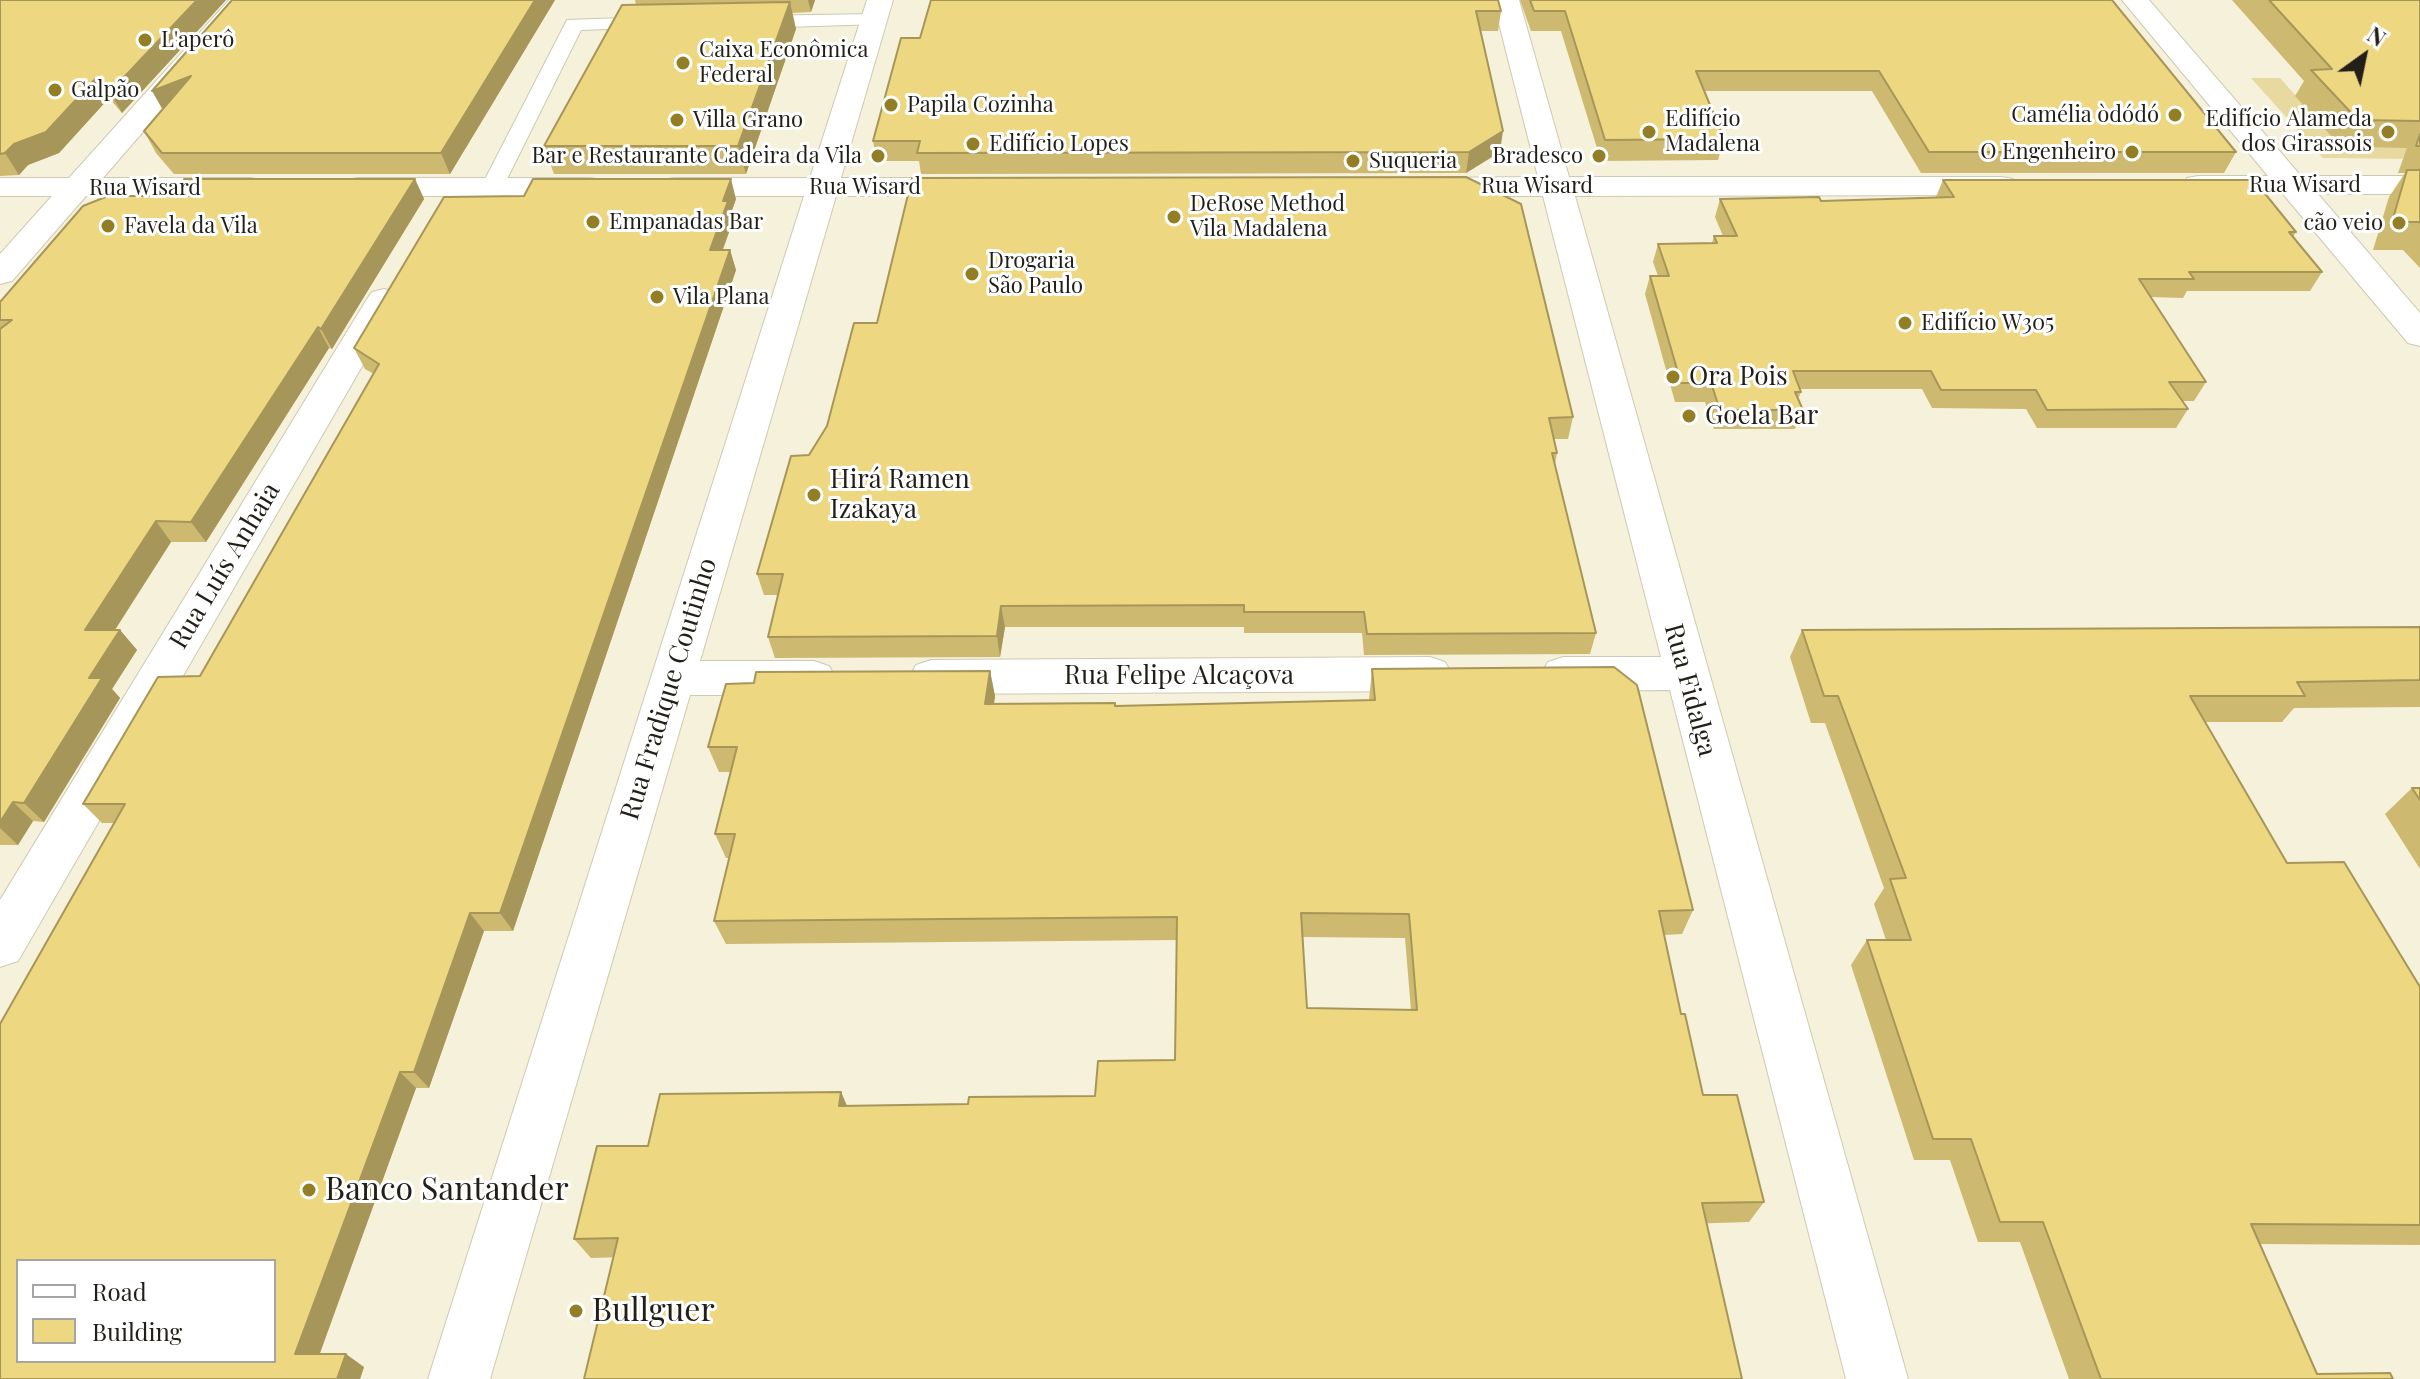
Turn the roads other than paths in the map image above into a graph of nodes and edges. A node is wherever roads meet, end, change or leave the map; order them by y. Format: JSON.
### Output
{"nodes":[{"id":1,"x":244,"y":0,"type":"edge"},
{"id":2,"x":1506,"y":0,"type":"edge"},
{"id":3,"x":2135,"y":0,"type":"edge"},
{"id":4,"x":877,"y":10,"type":"edge"},
{"id":5,"x":732,"y":22,"type":"edge"},
{"id":6,"x":669,"y":23,"type":"edge"},
{"id":7,"x":2165,"y":185,"type":"edge"},
{"id":8,"x":2293,"y":185,"type":"junction"},
{"id":9,"x":2420,"y":185,"type":"edge"},
{"id":10,"x":2024,"y":186,"type":"edge"},
{"id":11,"x":0,"y":187,"type":"edge"},
{"id":12,"x":275,"y":187,"type":"edge"},
{"id":13,"x":323,"y":187,"type":"edge"},
{"id":14,"x":492,"y":187,"type":"junction"},
{"id":15,"x":822,"y":187,"type":"junction"},
{"id":16,"x":1007,"y":187,"type":"edge"},
{"id":17,"x":1404,"y":187,"type":"edge"},
{"id":18,"x":1556,"y":187,"type":"junction"},
{"id":19,"x":77,"y":188,"type":"junction"},
{"id":20,"x":401,"y":270,"type":"edge"},
{"id":21,"x":0,"y":274,"type":"edge"},
{"id":22,"x":2420,"y":335,"type":"edge"},
{"id":23,"x":1686,"y":673,"type":"junction"},
{"id":24,"x":1464,"y":674,"type":"edge"},
{"id":25,"x":1527,"y":674,"type":"edge"},
{"id":26,"x":894,"y":677,"type":"edge"},
{"id":27,"x":672,"y":678,"type":"junction"},
{"id":28,"x":846,"y":678,"type":"edge"},
{"id":29,"x":0,"y":945,"type":"edge"},
{"id":30,"x":459,"y":1379,"type":"edge"},
{"id":31,"x":1877,"y":1379,"type":"edge"}],
"edges":[{"from":1,"to":19,"type":"street"},
{"from":2,"to":18,"type":"street","name":"Rua Fidalga"},
{"from":3,"to":8,"type":"street"},
{"from":4,"to":5,"type":"lane"},
{"from":4,"to":15,"type":"street","name":"Rua Fradique Coutinho"},
{"from":6,"to":14,"type":"lane"},
{"from":7,"to":8,"type":"street","name":"Rua Wisard"},
{"from":8,"to":9,"type":"street","name":"Rua Wisard"},
{"from":8,"to":22,"type":"street"},
{"from":10,"to":18,"type":"street","name":"Rua Wisard"},
{"from":11,"to":19,"type":"street","name":"Rua Wisard"},
{"from":12,"to":19,"type":"street","name":"Rua Wisard"},
{"from":13,"to":14,"type":"street","name":"Rua Wisard"},
{"from":14,"to":15,"type":"street","name":"Rua Wisard"},
{"from":15,"to":16,"type":"street","name":"Rua Wisard"},
{"from":15,"to":27,"type":"street","name":"Rua Fradique Coutinho"},
{"from":17,"to":18,"type":"street","name":"Rua Wisard"},
{"from":18,"to":23,"type":"street","name":"Rua Fidalga"},
{"from":19,"to":21,"type":"street"},
{"from":20,"to":29,"type":"street","name":"Rua Luís Anhaia"},
{"from":23,"to":25,"type":"street"},
{"from":23,"to":31,"type":"street","name":"Rua Fidalga"},
{"from":24,"to":26,"type":"street","name":"Rua Felipe Alcaçova"},
{"from":27,"to":28,"type":"street"},
{"from":27,"to":30,"type":"street","name":"Rua Fradique Coutinho"}]}
